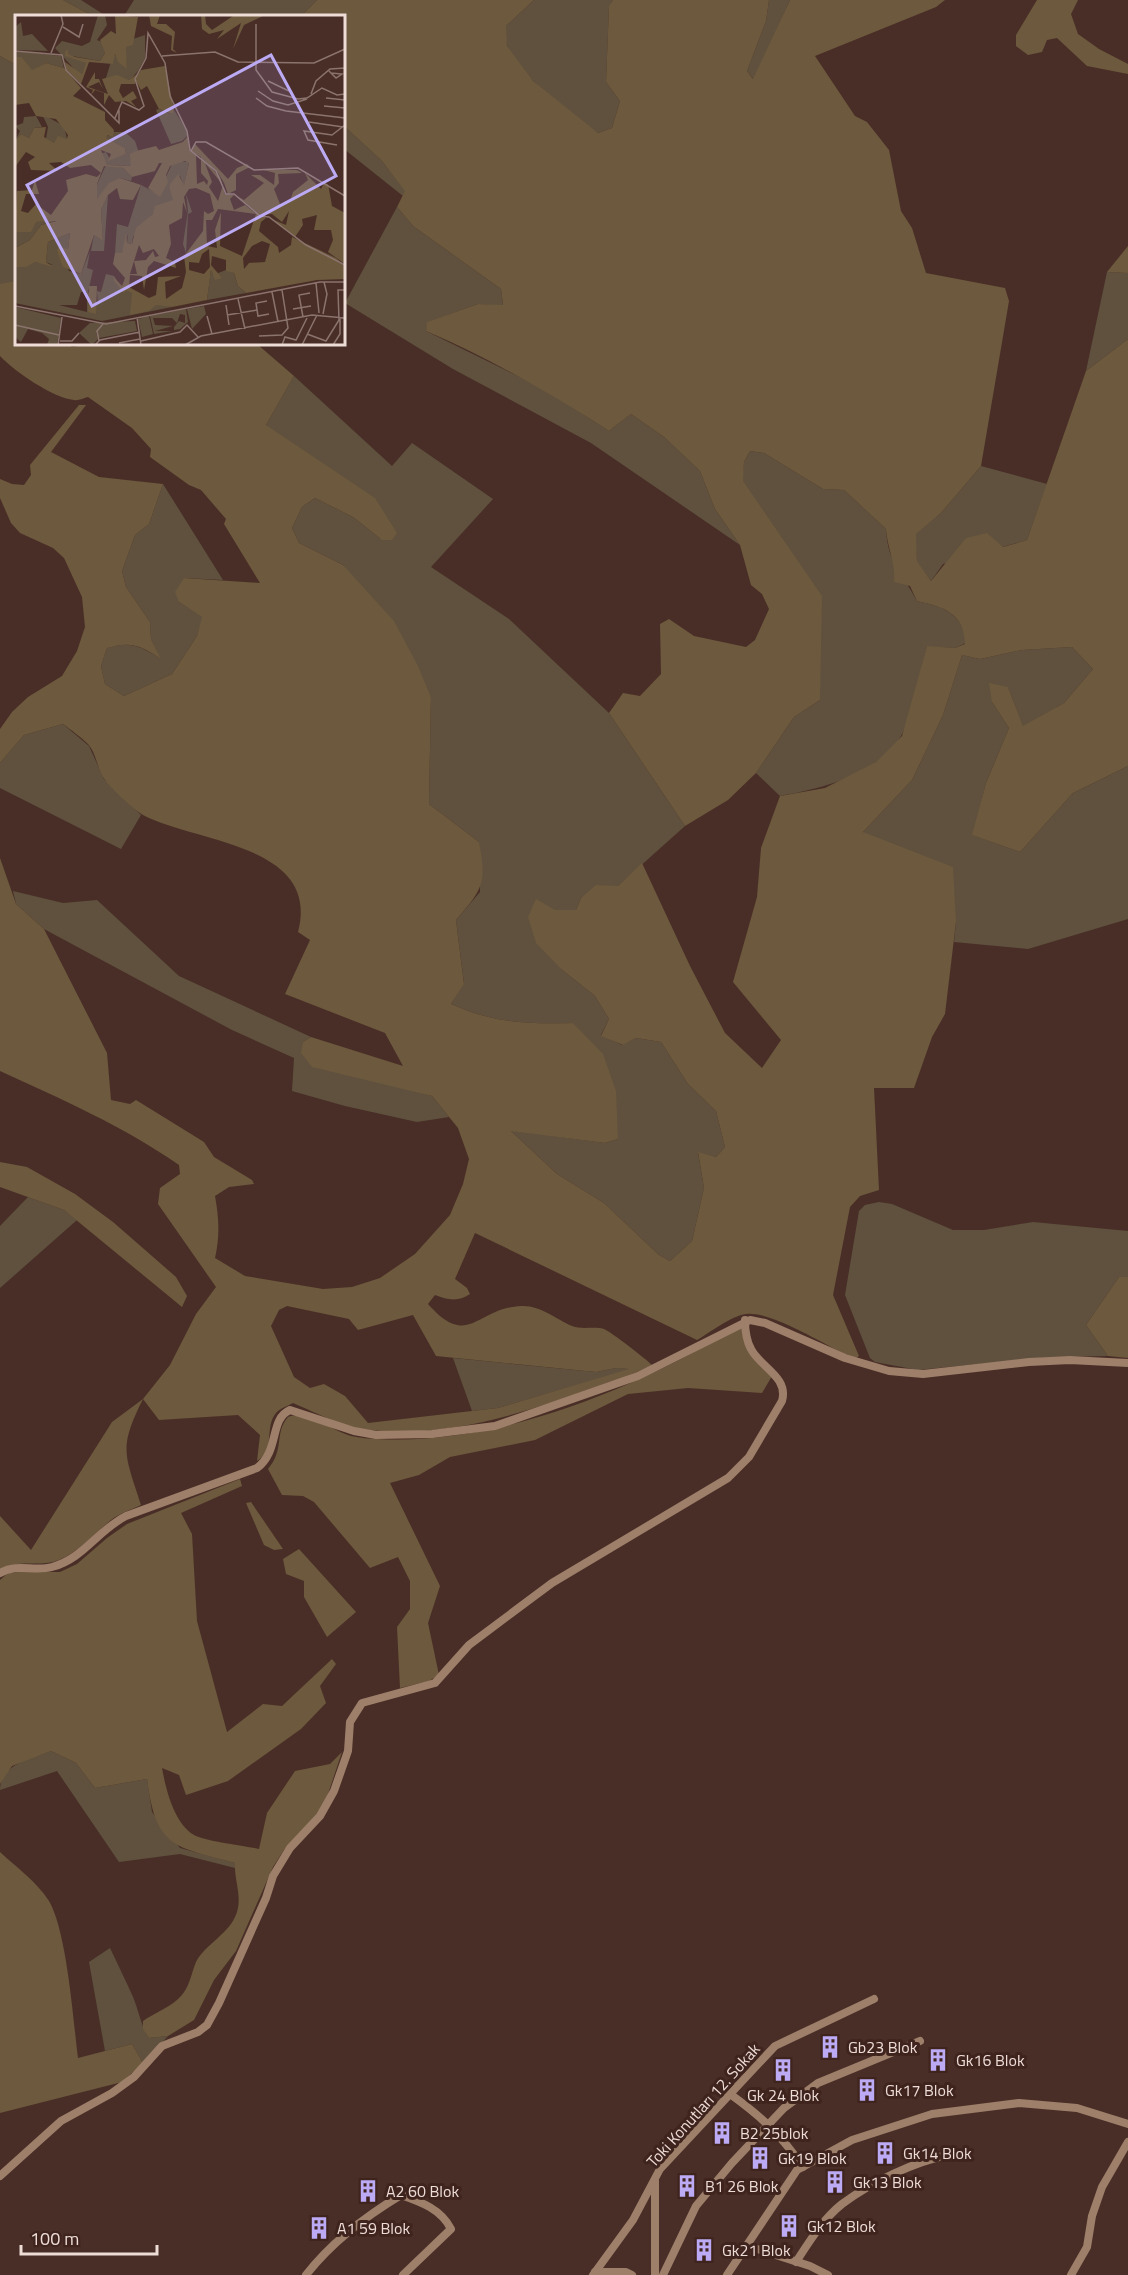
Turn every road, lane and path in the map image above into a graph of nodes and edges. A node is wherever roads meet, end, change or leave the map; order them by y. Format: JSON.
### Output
{"nodes":[{"id":1,"x":745,"y":1320,"type":"junction"},
{"id":2,"x":1128,"y":1363,"type":"edge"},
{"id":3,"x":0,"y":1573,"type":"edge"},
{"id":4,"x":874,"y":1999,"type":"dead end"},
{"id":5,"x":920,"y":2041,"type":"dead end"},
{"id":6,"x":730,"y":2094,"type":"junction"},
{"id":7,"x":769,"y":2123,"type":"junction"},
{"id":8,"x":1128,"y":2124,"type":"edge"},
{"id":9,"x":1128,"y":2142,"type":"edge"},
{"id":10,"x":951,"y":2154,"type":"dead end"},
{"id":11,"x":803,"y":2167,"type":"junction"},
{"id":12,"x":0,"y":2176,"type":"edge"},
{"id":13,"x":655,"y":2178,"type":"junction"},
{"id":14,"x":748,"y":2246,"type":"junction"},
{"id":15,"x":796,"y":2262,"type":"junction"},
{"id":16,"x":594,"y":2273,"type":"edge"},
{"id":17,"x":306,"y":2275,"type":"edge"},
{"id":18,"x":403,"y":2275,"type":"edge"},
{"id":19,"x":632,"y":2275,"type":"edge"},
{"id":20,"x":655,"y":2275,"type":"edge"},
{"id":21,"x":663,"y":2275,"type":"edge"},
{"id":22,"x":727,"y":2275,"type":"edge"},
{"id":23,"x":828,"y":2275,"type":"edge"},
{"id":24,"x":1071,"y":2275,"type":"edge"}],
"edges":[{"from":1,"to":2,"type":"street"},
{"from":1,"to":3,"type":"street"},
{"from":1,"to":12,"type":"street"},
{"from":4,"to":6,"type":"street","name":"Toki Konutları 12. Sokak"},
{"from":5,"to":7,"type":"street"},
{"from":6,"to":7,"type":"street"},
{"from":6,"to":13,"type":"street","name":"Toki Konutları 12. Sokak"},
{"from":7,"to":11,"type":"street"},
{"from":7,"to":21,"type":"street"},
{"from":8,"to":11,"type":"street"},
{"from":9,"to":24,"type":"street"},
{"from":10,"to":15,"type":"street"},
{"from":11,"to":14,"type":"street"},
{"from":13,"to":16,"type":"street","name":"Toki Konutları 12. Sokak"},
{"from":13,"to":20,"type":"street"},
{"from":14,"to":15,"type":"street"},
{"from":14,"to":22,"type":"street"},
{"from":15,"to":23,"type":"street"},
{"from":16,"to":19,"type":"street"},
{"from":17,"to":18,"type":"street"}]}
